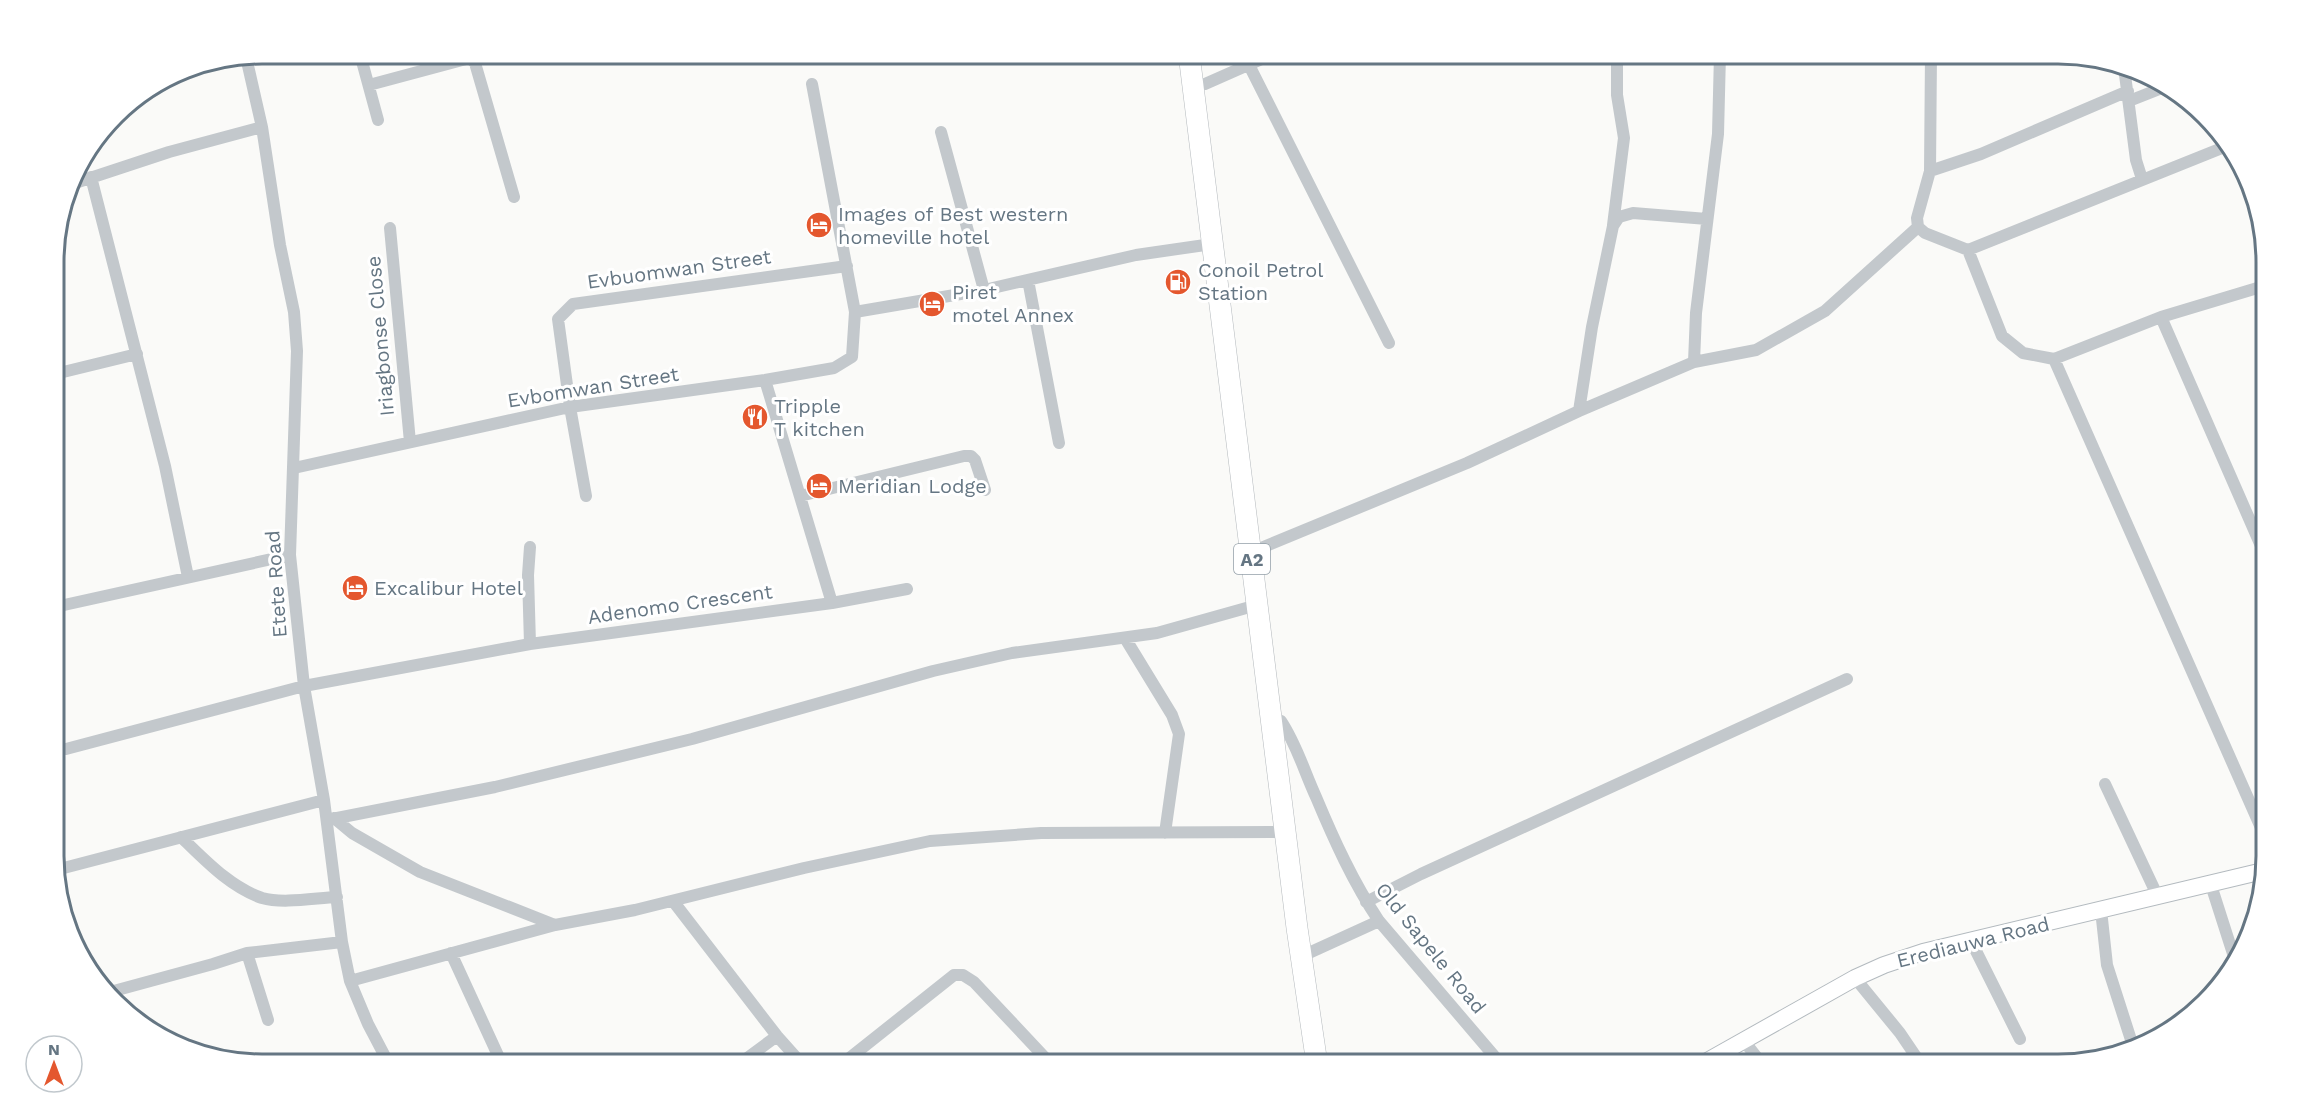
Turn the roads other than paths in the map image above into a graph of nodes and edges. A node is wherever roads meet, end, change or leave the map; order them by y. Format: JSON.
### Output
{"nodes":[{"id":1,"x":363,"y":64,"type":"edge"},
{"id":2,"x":444,"y":64,"type":"edge"},
{"id":3,"x":475,"y":64,"type":"edge"},
{"id":4,"x":1190,"y":64,"type":"edge"},
{"id":5,"x":1203,"y":64,"type":"edge"},
{"id":6,"x":1249,"y":64,"type":"joint"},
{"id":7,"x":1617,"y":64,"type":"edge"},
{"id":8,"x":1720,"y":64,"type":"edge"},
{"id":9,"x":1931,"y":64,"type":"edge"},
{"id":10,"x":248,"y":65,"type":"edge"},
{"id":11,"x":2126,"y":77,"type":"edge"},
{"id":12,"x":812,"y":84,"type":"dead end"},
{"id":13,"x":1205,"y":84,"type":"junction"},
{"id":14,"x":369,"y":85,"type":"junction"},
{"id":15,"x":2154,"y":90,"type":"edge"},
{"id":16,"x":2129,"y":96,"type":"junction"},
{"id":17,"x":378,"y":120,"type":"dead end"},
{"id":18,"x":262,"y":127,"type":"junction"},
{"id":19,"x":941,"y":132,"type":"dead end"},
{"id":20,"x":2220,"y":149,"type":"edge"},
{"id":21,"x":1930,"y":171,"type":"junction"},
{"id":22,"x":91,"y":177,"type":"junction"},
{"id":23,"x":2142,"y":178,"type":"junction"},
{"id":24,"x":83,"y":180,"type":"edge"},
{"id":25,"x":514,"y":196,"type":"dead end"},
{"id":26,"x":1707,"y":219,"type":"junction"},
{"id":27,"x":1613,"y":226,"type":"junction"},
{"id":28,"x":1918,"y":227,"type":"junction"},
{"id":29,"x":390,"y":228,"type":"dead end"},
{"id":30,"x":1212,"y":244,"type":"junction"},
{"id":31,"x":1968,"y":250,"type":"junction"},
{"id":32,"x":847,"y":266,"type":"junction"},
{"id":33,"x":1028,"y":280,"type":"junction"},
{"id":34,"x":2256,"y":288,"type":"edge"},
{"id":35,"x":984,"y":290,"type":"junction"},
{"id":36,"x":855,"y":312,"type":"junction"},
{"id":37,"x":2161,"y":317,"type":"junction"},
{"id":38,"x":1389,"y":344,"type":"dead end"},
{"id":39,"x":137,"y":354,"type":"junction"},
{"id":40,"x":2054,"y":359,"type":"junction"},
{"id":41,"x":1694,"y":362,"type":"junction"},
{"id":42,"x":65,"y":372,"type":"edge"},
{"id":43,"x":765,"y":380,"type":"junction"},
{"id":44,"x":570,"y":407,"type":"junction"},
{"id":45,"x":1579,"y":411,"type":"junction"},
{"id":46,"x":410,"y":442,"type":"junction"},
{"id":47,"x":1059,"y":443,"type":"dead end"},
{"id":48,"x":294,"y":468,"type":"junction"},
{"id":49,"x":986,"y":490,"type":"dead end"},
{"id":50,"x":586,"y":496,"type":"dead end"},
{"id":51,"x":800,"y":496,"type":"junction"},
{"id":52,"x":2256,"y":534,"type":"edge"},
{"id":53,"x":530,"y":547,"type":"dead end"},
{"id":54,"x":1261,"y":548,"type":"junction"},
{"id":55,"x":290,"y":555,"type":"junction"},
{"id":56,"x":188,"y":577,"type":"junction"},
{"id":57,"x":907,"y":589,"type":"dead end"},
{"id":58,"x":832,"y":603,"type":"junction"},
{"id":59,"x":64,"y":605,"type":"edge"},
{"id":60,"x":1257,"y":605,"type":"junction"},
{"id":61,"x":1125,"y":638,"type":"junction"},
{"id":62,"x":530,"y":644,"type":"junction"},
{"id":63,"x":1847,"y":679,"type":"dead end"},
{"id":64,"x":304,"y":686,"type":"junction"},
{"id":65,"x":1281,"y":721,"type":"junction"},
{"id":66,"x":66,"y":749,"type":"dead end"},
{"id":67,"x":2105,"y":784,"type":"dead end"},
{"id":68,"x":324,"y":800,"type":"junction"},
{"id":69,"x":2256,"y":816,"type":"edge"},
{"id":70,"x":331,"y":819,"type":"junction"},
{"id":71,"x":1287,"y":832,"type":"junction"},
{"id":72,"x":1165,"y":833,"type":"junction"},
{"id":73,"x":181,"y":837,"type":"junction"},
{"id":74,"x":65,"y":868,"type":"edge"},
{"id":75,"x":2254,"y":873,"type":"edge"},
{"id":76,"x":2211,"y":885,"type":"junction"},
{"id":77,"x":336,"y":897,"type":"junction"},
{"id":78,"x":2158,"y":897,"type":"junction"},
{"id":79,"x":673,"y":901,"type":"junction"},
{"id":80,"x":1366,"y":902,"type":"junction"},
{"id":81,"x":2102,"y":910,"type":"junction"},
{"id":82,"x":1379,"y":921,"type":"junction"},
{"id":83,"x":555,"y":925,"type":"junction"},
{"id":84,"x":1971,"y":941,"type":"junction"},
{"id":85,"x":342,"y":942,"type":"junction"},
{"id":86,"x":2232,"y":949,"type":"edge"},
{"id":87,"x":1311,"y":952,"type":"junction"},
{"id":88,"x":247,"y":953,"type":"junction"},
{"id":89,"x":451,"y":953,"type":"junction"},
{"id":90,"x":1855,"y":978,"type":"junction"},
{"id":91,"x":350,"y":981,"type":"junction"},
{"id":92,"x":117,"y":990,"type":"edge"},
{"id":93,"x":268,"y":1020,"type":"dead end"},
{"id":94,"x":777,"y":1036,"type":"junction"},
{"id":95,"x":2020,"y":1039,"type":"dead end"},
{"id":96,"x":2131,"y":1039,"type":"edge"},
{"id":97,"x":1744,"y":1041,"type":"junction"},
{"id":98,"x":1315,"y":1053,"type":"edge"},
{"id":99,"x":1326,"y":1053,"type":"edge"},
{"id":100,"x":1492,"y":1053,"type":"edge"},
{"id":101,"x":1722,"y":1053,"type":"edge"},
{"id":102,"x":1754,"y":1053,"type":"edge"},
{"id":103,"x":1914,"y":1053,"type":"edge"},
{"id":104,"x":384,"y":1054,"type":"edge"},
{"id":105,"x":497,"y":1054,"type":"edge"},
{"id":106,"x":753,"y":1054,"type":"edge"},
{"id":107,"x":793,"y":1054,"type":"edge"},
{"id":108,"x":857,"y":1054,"type":"edge"},
{"id":109,"x":1041,"y":1054,"type":"edge"}],
"edges":[{"from":1,"to":14,"type":"street"},
{"from":2,"to":14,"type":"street"},
{"from":3,"to":25,"type":"street"},
{"from":4,"to":30,"type":"highway","number":"A2"},
{"from":5,"to":13,"type":"highway","number":"A2"},
{"from":6,"to":13,"type":"street"},
{"from":6,"to":38,"type":"street"},
{"from":7,"to":27,"type":"street"},
{"from":8,"to":26,"type":"street"},
{"from":9,"to":21,"type":"street"},
{"from":10,"to":18,"type":"street","name":"Etete Road"},
{"from":11,"to":16,"type":"street"},
{"from":12,"to":32,"type":"street","name":"Evbomwan Street"},
{"from":13,"to":54,"type":"highway","number":"A2"},
{"from":14,"to":17,"type":"street"},
{"from":15,"to":16,"type":"street"},
{"from":16,"to":21,"type":"street"},
{"from":16,"to":23,"type":"street"},
{"from":18,"to":22,"type":"street"},
{"from":18,"to":48,"type":"street","name":"Etete Road"},
{"from":19,"to":35,"type":"street"},
{"from":20,"to":23,"type":"street"},
{"from":21,"to":28,"type":"street"},
{"from":22,"to":24,"type":"street"},
{"from":22,"to":39,"type":"street"},
{"from":23,"to":31,"type":"street"},
{"from":26,"to":27,"type":"street"},
{"from":26,"to":41,"type":"street"},
{"from":27,"to":45,"type":"street"},
{"from":28,"to":31,"type":"street"},
{"from":28,"to":41,"type":"street"},
{"from":29,"to":46,"type":"street","name":"Iriagbonse Close"},
{"from":30,"to":33,"type":"street"},
{"from":30,"to":60,"type":"highway","number":"A2"},
{"from":31,"to":40,"type":"street"},
{"from":32,"to":36,"type":"street","name":"Evbomwan Street"},
{"from":32,"to":44,"type":"street","name":"Evbuomwan Street"},
{"from":33,"to":35,"type":"street"},
{"from":33,"to":47,"type":"street"},
{"from":34,"to":37,"type":"street"},
{"from":35,"to":36,"type":"street"},
{"from":36,"to":43,"type":"street","name":"Evbomwan Street"},
{"from":37,"to":40,"type":"street"},
{"from":37,"to":52,"type":"street"},
{"from":39,"to":42,"type":"street"},
{"from":39,"to":56,"type":"street"},
{"from":40,"to":69,"type":"street"},
{"from":41,"to":45,"type":"street"},
{"from":43,"to":44,"type":"street","name":"Evbomwan Street"},
{"from":43,"to":51,"type":"street"},
{"from":44,"to":46,"type":"street","name":"Evbomwan Street"},
{"from":44,"to":50,"type":"street","name":"Evbuomwan Street"},
{"from":45,"to":54,"type":"street"},
{"from":46,"to":48,"type":"street","name":"Evbomwan Street"},
{"from":48,"to":55,"type":"street","name":"Etete Road"},
{"from":49,"to":51,"type":"street"},
{"from":51,"to":58,"type":"street"},
{"from":53,"to":62,"type":"street"},
{"from":54,"to":65,"type":"highway","number":"A2"},
{"from":55,"to":56,"type":"street"},
{"from":55,"to":64,"type":"street","name":"Etete Road"},
{"from":56,"to":59,"type":"street"},
{"from":57,"to":58,"type":"street","name":"Adenomo Crescent"},
{"from":58,"to":62,"type":"street","name":"Adenomo Crescent"},
{"from":60,"to":61,"type":"street"},
{"from":60,"to":71,"type":"highway","number":"A2"},
{"from":61,"to":70,"type":"street"},
{"from":61,"to":72,"type":"street"},
{"from":62,"to":64,"type":"street","name":"Adenomo Crescent"},
{"from":63,"to":80,"type":"street"},
{"from":64,"to":66,"type":"street","name":"Adenomo Crescent"},
{"from":64,"to":68,"type":"street","name":"Etete Road"},
{"from":65,"to":80,"type":"street","name":"Old Sapele Road"},
{"from":65,"to":87,"type":"highway","number":"A2"},
{"from":67,"to":78,"type":"street"},
{"from":68,"to":70,"type":"street","name":"Etete Road"},
{"from":68,"to":73,"type":"street"},
{"from":70,"to":77,"type":"street","name":"Etete Road"},
{"from":70,"to":83,"type":"street"},
{"from":71,"to":72,"type":"street"},
{"from":71,"to":98,"type":"highway","number":"A2"},
{"from":72,"to":79,"type":"street"},
{"from":73,"to":74,"type":"street"},
{"from":73,"to":77,"type":"street"},
{"from":75,"to":76,"type":"street","name":"Erediauwa Road"},
{"from":76,"to":78,"type":"street","name":"Erediauwa Road"},
{"from":76,"to":86,"type":"street"},
{"from":77,"to":85,"type":"street","name":"Etete Road"},
{"from":78,"to":81,"type":"street","name":"Erediauwa Road"},
{"from":79,"to":83,"type":"street"},
{"from":79,"to":94,"type":"street"},
{"from":80,"to":82,"type":"street","name":"Old Sapele Road"},
{"from":81,"to":84,"type":"street","name":"Erediauwa Road"},
{"from":81,"to":96,"type":"street"},
{"from":82,"to":87,"type":"street"},
{"from":82,"to":100,"type":"street","name":"Old Sapele Road"},
{"from":83,"to":89,"type":"street"},
{"from":84,"to":90,"type":"street","name":"Erediauwa Road"},
{"from":84,"to":95,"type":"street"},
{"from":85,"to":88,"type":"street"},
{"from":85,"to":91,"type":"street","name":"Etete Road"},
{"from":87,"to":99,"type":"highway","number":"A2"},
{"from":88,"to":92,"type":"street"},
{"from":88,"to":93,"type":"street"},
{"from":89,"to":91,"type":"street"},
{"from":89,"to":105,"type":"street"},
{"from":90,"to":97,"type":"street","name":"Erediauwa Road"},
{"from":90,"to":103,"type":"street"},
{"from":91,"to":104,"type":"street","name":"Etete Road"},
{"from":94,"to":106,"type":"street"},
{"from":94,"to":107,"type":"street"},
{"from":97,"to":101,"type":"street","name":"Erediauwa Road"},
{"from":97,"to":102,"type":"street"},
{"from":108,"to":109,"type":"street"}]}
